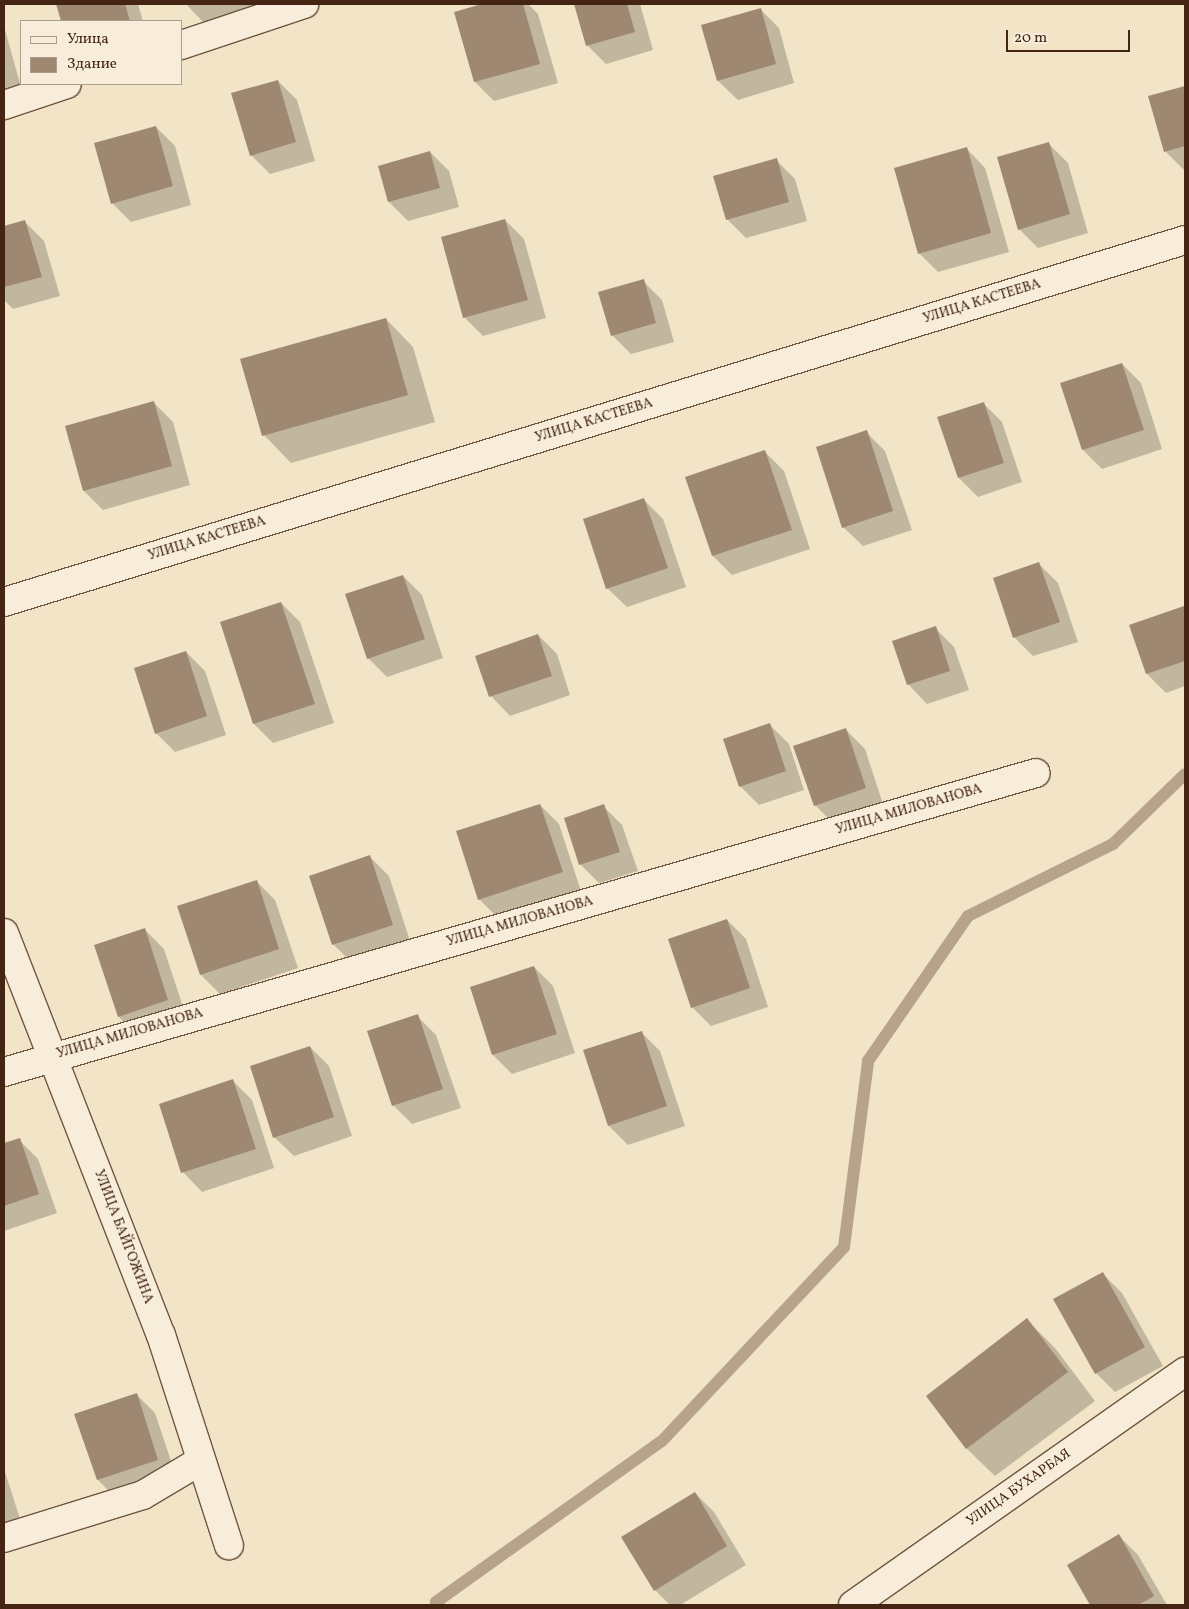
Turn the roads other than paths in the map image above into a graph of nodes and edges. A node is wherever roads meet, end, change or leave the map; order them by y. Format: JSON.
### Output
{"nodes":[{"id":1,"x":304,"y":4,"type":"edge"},
{"id":2,"x":182,"y":45,"type":"edge"},
{"id":3,"x":65,"y":85,"type":"edge"},
{"id":4,"x":4,"y":105,"type":"edge"},
{"id":5,"x":1185,"y":240,"type":"edge"},
{"id":6,"x":4,"y":602,"type":"edge"},
{"id":7,"x":1036,"y":773,"type":"dead end"},
{"id":8,"x":4,"y":933,"type":"edge"},
{"id":9,"x":54,"y":1056,"type":"junction"},
{"id":10,"x":4,"y":1072,"type":"edge"},
{"id":11,"x":1185,"y":1372,"type":"edge"},
{"id":12,"x":200,"y":1461,"type":"junction"},
{"id":13,"x":4,"y":1538,"type":"edge"},
{"id":14,"x":230,"y":1545,"type":"dead end"},
{"id":15,"x":853,"y":1605,"type":"edge"}],
"edges":[{"from":1,"to":2,"type":"street"},
{"from":3,"to":4,"type":"street"},
{"from":5,"to":6,"type":"street","name":"УЛИЦА КАСТЕЕВА"},
{"from":7,"to":9,"type":"street","name":"УЛИЦА МИЛОВАНОВА"},
{"from":8,"to":9,"type":"street","name":"УЛИЦА БАЙГОЖИНА"},
{"from":9,"to":10,"type":"street","name":"УЛИЦА МИЛОВАНОВА"},
{"from":9,"to":12,"type":"street","name":"УЛИЦА БАЙГОЖИНА"},
{"from":11,"to":15,"type":"street","name":"УЛИЦА БУХАРБАЯ"},
{"from":12,"to":13,"type":"street"},
{"from":12,"to":14,"type":"street","name":"УЛИЦА БАЙГОЖИНА"}]}
